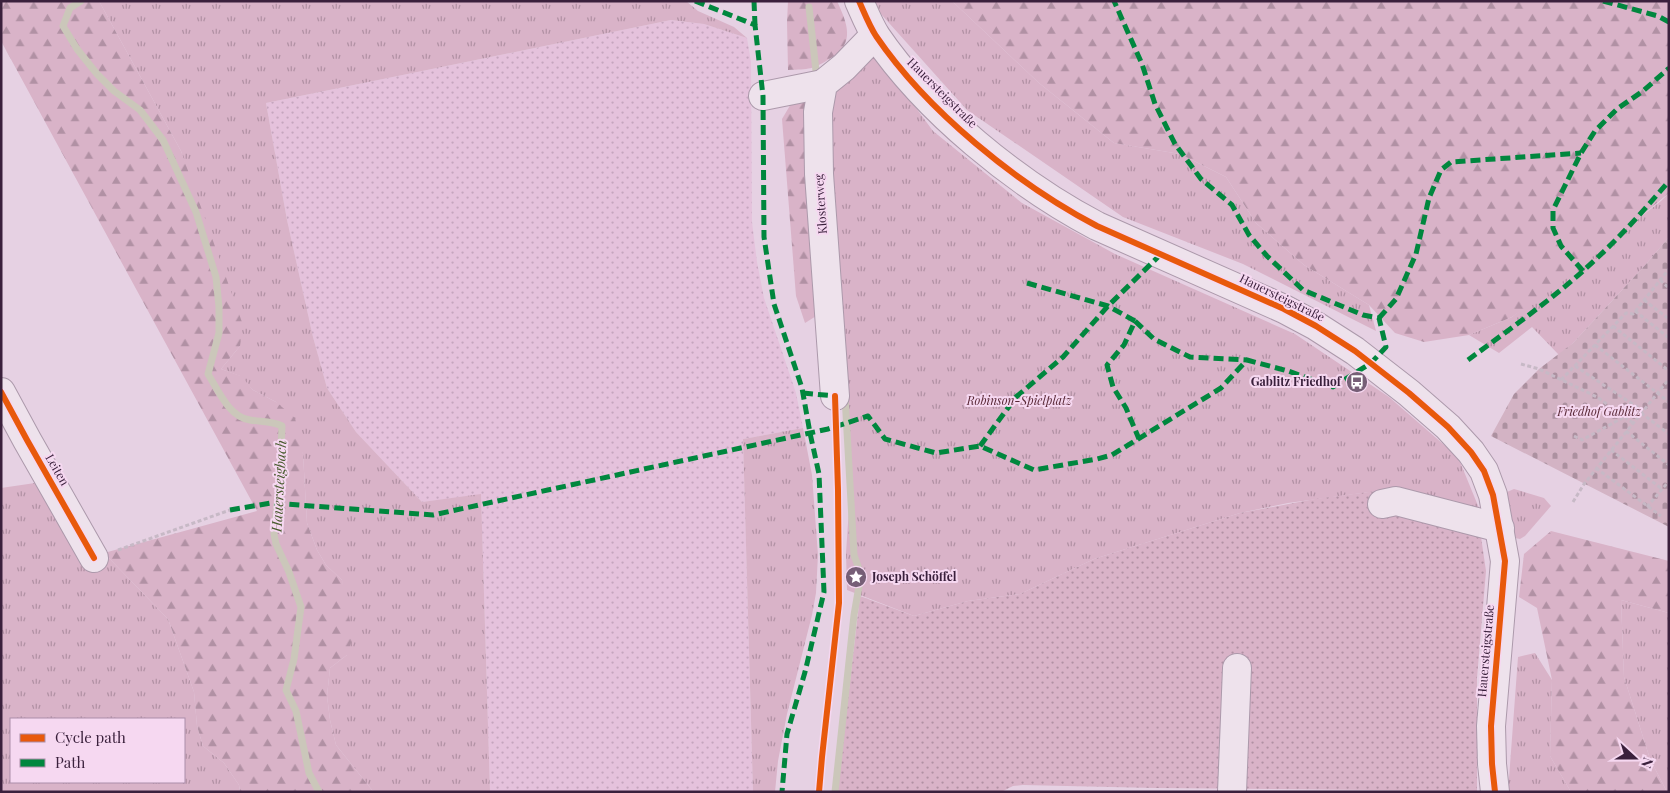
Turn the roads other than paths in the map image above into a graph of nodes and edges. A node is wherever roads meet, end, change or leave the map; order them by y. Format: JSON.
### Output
{"nodes":[{"id":1,"x":859,"y":1,"type":"edge"},
{"id":2,"x":875,"y":35,"type":"junction"},
{"id":3,"x":823,"y":84,"type":"junction"},
{"id":4,"x":763,"y":96,"type":"dead end"},
{"id":5,"x":1,"y":392,"type":"edge"},
{"id":6,"x":835,"y":396,"type":"dead end"},
{"id":7,"x":1382,"y":504,"type":"dead end"},
{"id":8,"x":1500,"y":528,"type":"junction"},
{"id":9,"x":94,"y":558,"type":"road end"},
{"id":10,"x":1237,"y":668,"type":"dead end"},
{"id":11,"x":1232,"y":792,"type":"edge"},
{"id":12,"x":1495,"y":792,"type":"edge"}],
"edges":[{"from":1,"to":2,"type":"street","name":"Hauersteigstraße"},
{"from":2,"to":3,"type":"street"},
{"from":2,"to":8,"type":"street","name":"Hauersteigstraße"},
{"from":3,"to":4,"type":"street"},
{"from":3,"to":6,"type":"street","name":"Klosterweg"},
{"from":5,"to":9,"type":"street","name":"Leiten"},
{"from":7,"to":8,"type":"street"},
{"from":8,"to":12,"type":"street","name":"Hauersteigstraße"},
{"from":10,"to":11,"type":"street"}]}
